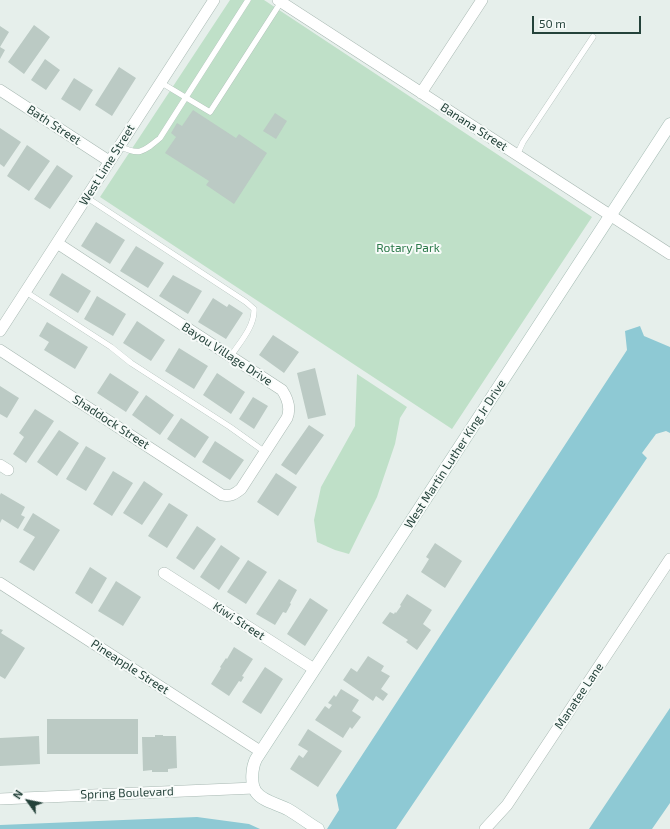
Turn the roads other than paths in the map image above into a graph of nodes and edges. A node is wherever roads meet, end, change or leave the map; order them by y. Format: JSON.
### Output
{"nodes":[{"id":1,"x":214,"y":0,"type":"edge"},
{"id":2,"x":248,"y":0,"type":"edge"},
{"id":3,"x":482,"y":0,"type":"edge"},
{"id":4,"x":279,"y":1,"type":"edge"},
{"id":5,"x":593,"y":37,"type":"dead end"},
{"id":6,"x":160,"y":82,"type":"junction"},
{"id":7,"x":0,"y":90,"type":"edge"},
{"id":8,"x":421,"y":93,"type":"junction"},
{"id":9,"x":187,"y":98,"type":"junction"},
{"id":10,"x":670,"y":124,"type":"edge"},
{"id":11,"x":119,"y":146,"type":"junction"},
{"id":12,"x":517,"y":155,"type":"junction"},
{"id":13,"x":109,"y":161,"type":"junction"},
{"id":14,"x":86,"y":197,"type":"junction"},
{"id":15,"x":611,"y":216,"type":"junction"},
{"id":16,"x":57,"y":243,"type":"junction"},
{"id":17,"x":670,"y":254,"type":"edge"},
{"id":18,"x":26,"y":292,"type":"junction"},
{"id":19,"x":0,"y":331,"type":"edge"},
{"id":20,"x":0,"y":350,"type":"edge"},
{"id":21,"x":231,"y":356,"type":"junction"},
{"id":22,"x":265,"y":452,"type":"junction"},
{"id":23,"x":222,"y":495,"type":"joint"},
{"id":24,"x":670,"y":559,"type":"edge"},
{"id":25,"x":164,"y":573,"type":"dead end"},
{"id":26,"x":0,"y":583,"type":"edge"},
{"id":27,"x":314,"y":669,"type":"junction"},
{"id":28,"x":260,"y":751,"type":"junction"},
{"id":29,"x":254,"y":788,"type":"junction"},
{"id":30,"x":0,"y":799,"type":"edge"},
{"id":31,"x":318,"y":829,"type":"edge"},
{"id":32,"x":485,"y":829,"type":"edge"}],
"edges":[{"from":1,"to":6,"type":"street","name":"West Lime Street"},
{"from":2,"to":9,"type":"lane"},
{"from":3,"to":8,"type":"street"},
{"from":4,"to":8,"type":"street","name":"Banana Street"},
{"from":4,"to":9,"type":"lane"},
{"from":5,"to":12,"type":"lane"},
{"from":6,"to":9,"type":"lane"},
{"from":6,"to":11,"type":"street","name":"West Lime Street"},
{"from":7,"to":13,"type":"street","name":"Bath Street"},
{"from":8,"to":12,"type":"street","name":"Banana Street"},
{"from":9,"to":11,"type":"lane"},
{"from":10,"to":15,"type":"street","name":"West Martin Luther King Jr Drive"},
{"from":11,"to":13,"type":"street","name":"West Lime Street"},
{"from":12,"to":15,"type":"street","name":"Banana Street"},
{"from":13,"to":14,"type":"street","name":"West Lime Street"},
{"from":14,"to":16,"type":"street","name":"West Lime Street"},
{"from":14,"to":21,"type":"lane"},
{"from":15,"to":17,"type":"street","name":"Banana Street"},
{"from":15,"to":27,"type":"street","name":"West Martin Luther King Jr Drive"},
{"from":16,"to":18,"type":"street","name":"West Lime Street"},
{"from":16,"to":21,"type":"street","name":"Bayou Village Drive"},
{"from":18,"to":19,"type":"street","name":"West Lime Street"},
{"from":18,"to":22,"type":"lane"},
{"from":20,"to":23,"type":"street","name":"Shaddock Street"},
{"from":21,"to":22,"type":"street","name":"Bayou Village Drive"},
{"from":22,"to":23,"type":"street","name":"Bayou Village Drive"},
{"from":24,"to":32,"type":"street","name":"Manatee Lane"},
{"from":25,"to":27,"type":"street","name":"Kiwi Street"},
{"from":26,"to":28,"type":"street","name":"Pineapple Street"},
{"from":27,"to":28,"type":"street","name":"West Martin Luther King Jr Drive"},
{"from":28,"to":29,"type":"street","name":"West Martin Luther King Jr Drive"},
{"from":29,"to":30,"type":"street","name":"Spring Boulevard"},
{"from":29,"to":31,"type":"street"}]}
